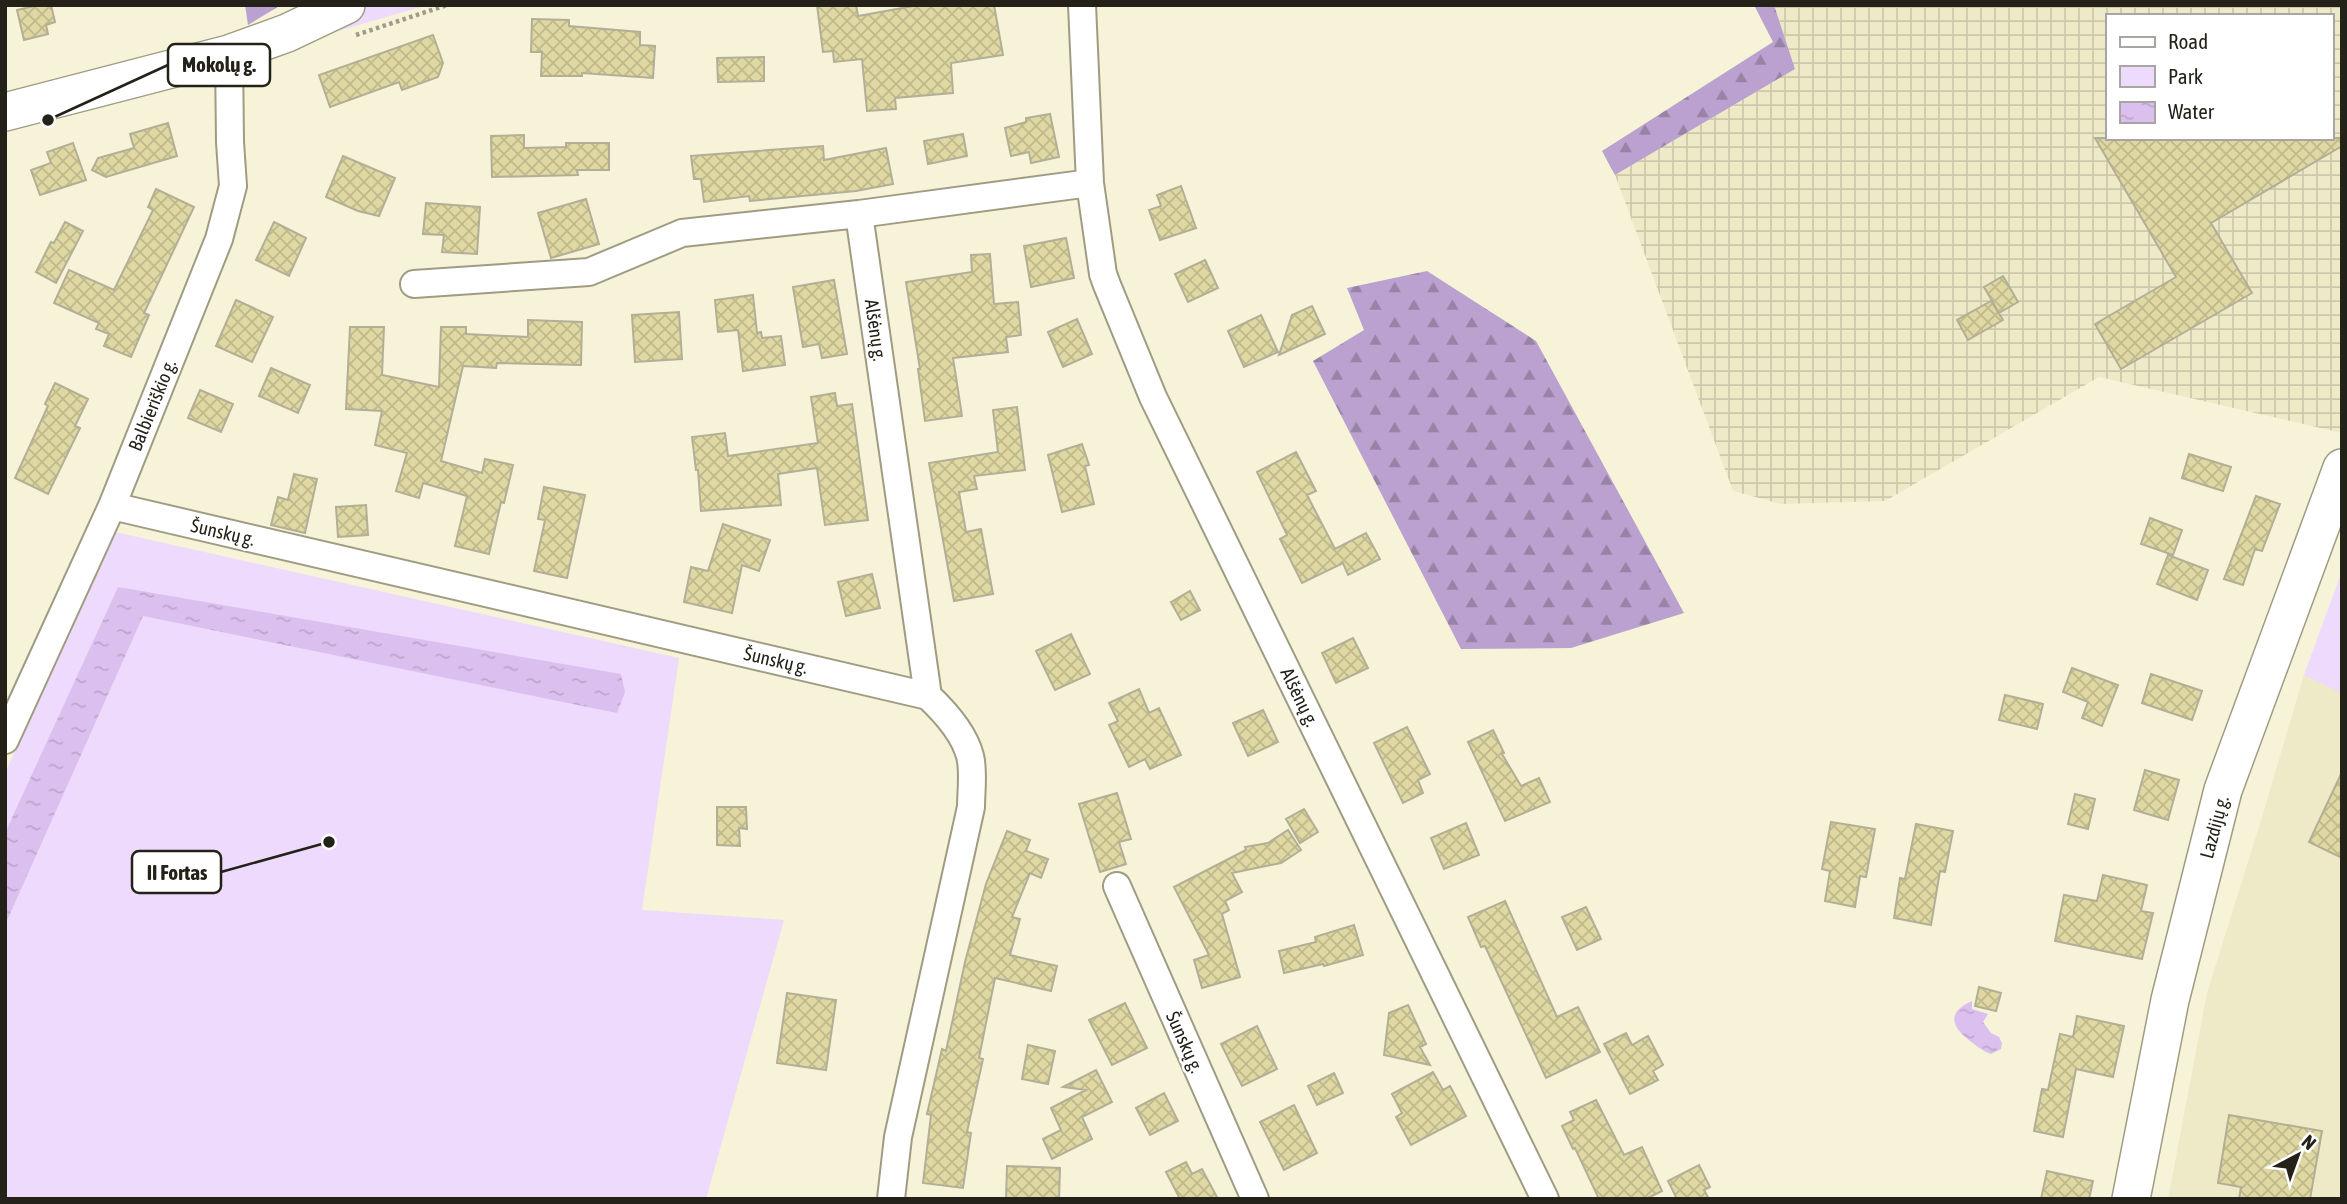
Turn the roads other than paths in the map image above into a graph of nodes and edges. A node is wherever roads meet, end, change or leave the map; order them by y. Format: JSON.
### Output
{"nodes":[{"id":1,"x":322,"y":5,"type":"edge"},
{"id":2,"x":346,"y":5,"type":"edge"},
{"id":3,"x":1082,"y":5,"type":"edge"},
{"id":4,"x":287,"y":33,"type":"junction"},
{"id":5,"x":229,"y":54,"type":"junction"},
{"id":6,"x":5,"y":112,"type":"edge"},
{"id":7,"x":1090,"y":183,"type":"junction"},
{"id":8,"x":859,"y":214,"type":"junction"},
{"id":9,"x":414,"y":284,"type":"dead end"},
{"id":10,"x":2342,"y":468,"type":"edge"},
{"id":11,"x":112,"y":506,"type":"junction"},
{"id":12,"x":928,"y":696,"type":"junction"},
{"id":13,"x":5,"y":740,"type":"edge"},
{"id":14,"x":1117,"y":886,"type":"dead end"},
{"id":15,"x":891,"y":1199,"type":"edge"},
{"id":16,"x":1255,"y":1199,"type":"edge"},
{"id":17,"x":1545,"y":1199,"type":"edge"},
{"id":18,"x":2131,"y":1199,"type":"edge"}],
"edges":[{"from":1,"to":4,"type":"street"},
{"from":2,"to":4,"type":"street"},
{"from":3,"to":7,"type":"street","name":"Alšėnų g."},
{"from":4,"to":5,"type":"street"},
{"from":5,"to":6,"type":"street"},
{"from":5,"to":11,"type":"street","name":"Balbieriškio g."},
{"from":7,"to":8,"type":"street"},
{"from":7,"to":17,"type":"street","name":"Alšėnų g."},
{"from":8,"to":9,"type":"street"},
{"from":8,"to":12,"type":"street","name":"Alšėnų g."},
{"from":10,"to":18,"type":"street","name":"Lazdijų g."},
{"from":11,"to":12,"type":"street","name":"Šunskų g."},
{"from":11,"to":13,"type":"street","name":"Balbieriškio g."},
{"from":12,"to":15,"type":"street"},
{"from":14,"to":16,"type":"street","name":"Šunskų g."}]}
